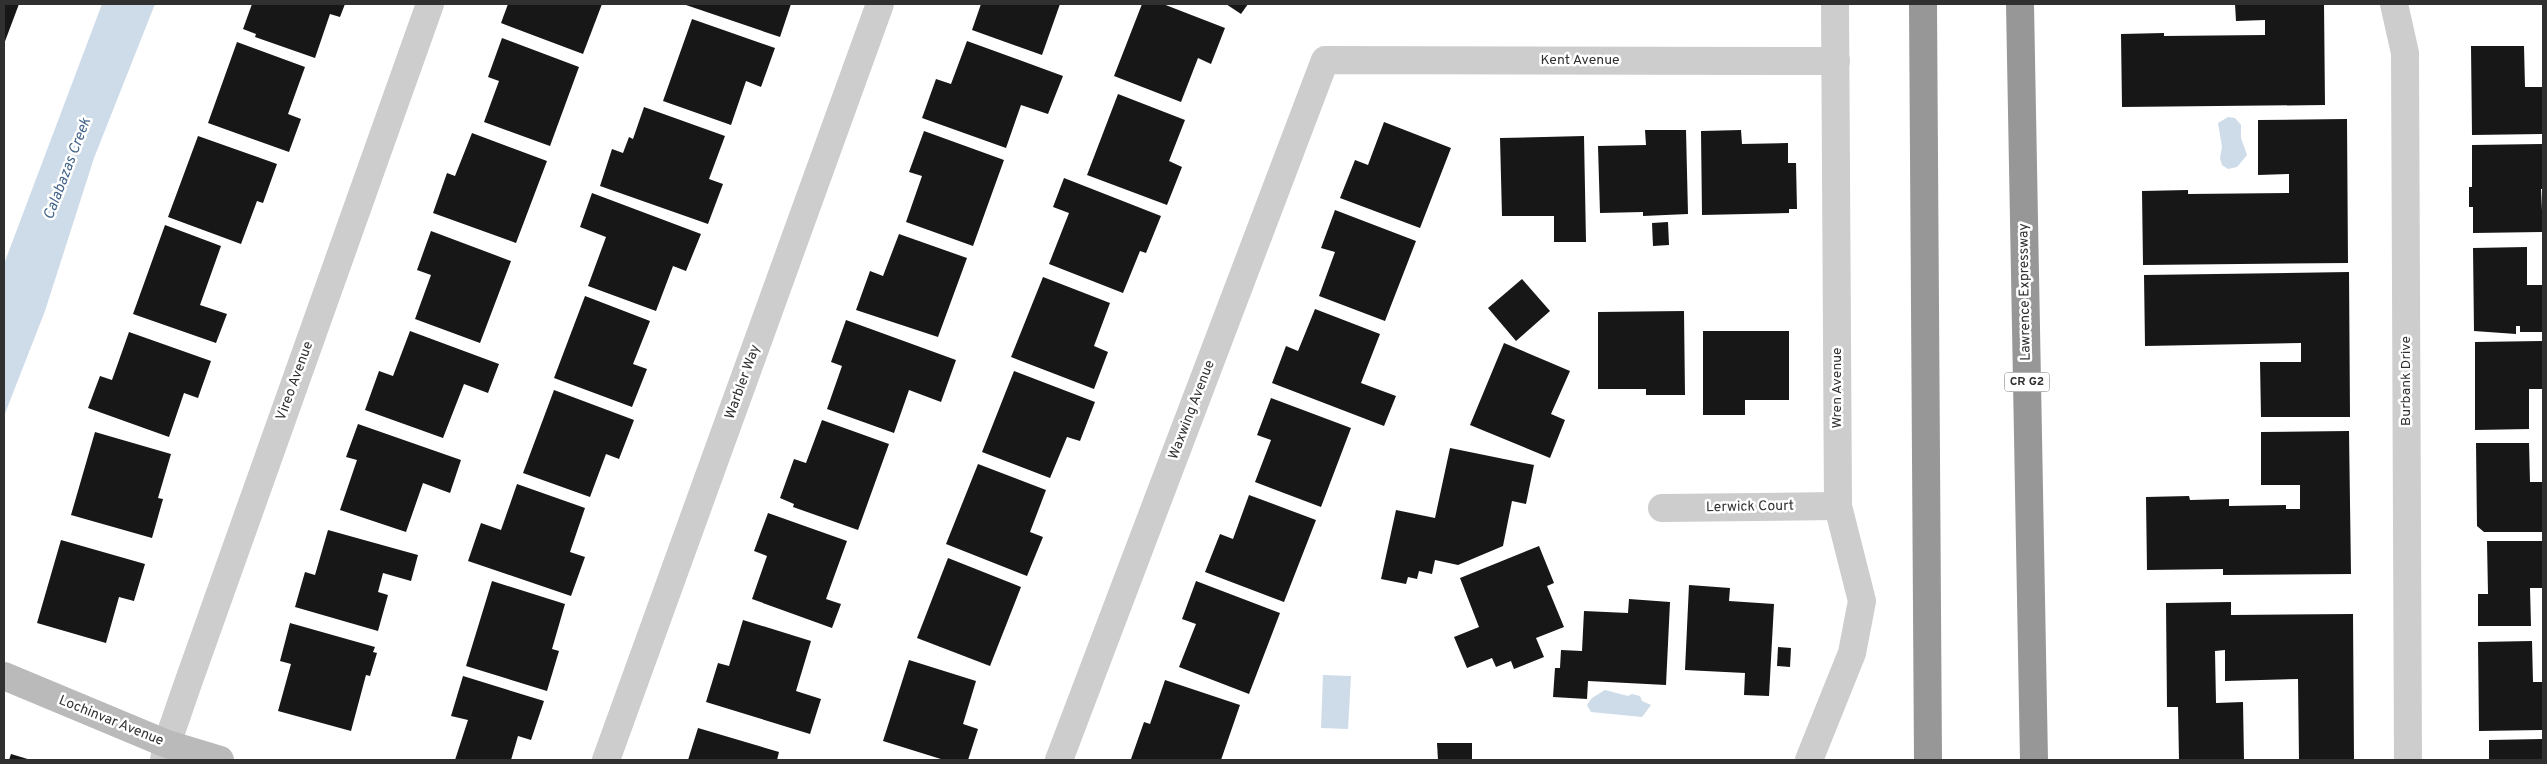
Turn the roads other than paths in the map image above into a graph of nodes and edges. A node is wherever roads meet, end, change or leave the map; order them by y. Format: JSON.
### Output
{"nodes":[{"id":1,"x":430,"y":4,"type":"edge"},
{"id":2,"x":880,"y":4,"type":"edge"},
{"id":3,"x":1835,"y":4,"type":"edge"},
{"id":4,"x":1922,"y":4,"type":"edge"},
{"id":5,"x":2020,"y":4,"type":"edge"},
{"id":6,"x":2394,"y":4,"type":"edge"},
{"id":7,"x":1325,"y":60,"type":"joint"},
{"id":8,"x":1836,"y":61,"type":"junction"},
{"id":9,"x":1838,"y":506,"type":"junction"},
{"id":10,"x":1662,"y":508,"type":"dead end"},
{"id":11,"x":4,"y":676,"type":"edge"},
{"id":12,"x":166,"y":752,"type":"edge"},
{"id":13,"x":220,"y":760,"type":"edge"},
{"id":14,"x":606,"y":760,"type":"edge"},
{"id":15,"x":1059,"y":760,"type":"edge"},
{"id":16,"x":1809,"y":760,"type":"edge"},
{"id":17,"x":1928,"y":760,"type":"edge"},
{"id":18,"x":2034,"y":760,"type":"edge"},
{"id":19,"x":2408,"y":760,"type":"edge"}],
"edges":[{"from":1,"to":12,"type":"street","name":"Vireo Avenue"},
{"from":2,"to":14,"type":"street","name":"Warbler Way"},
{"from":3,"to":8,"type":"street","name":"Wren Avenue"},
{"from":4,"to":17,"type":"highway"},
{"from":5,"to":18,"type":"highway","name":"Lawrence Expressway","number":"CR G2"},
{"from":6,"to":19,"type":"street","name":"Burbank Drive"},
{"from":7,"to":8,"type":"street","name":"Kent Avenue"},
{"from":7,"to":15,"type":"street","name":"Waxwing Avenue"},
{"from":8,"to":9,"type":"street","name":"Wren Avenue"},
{"from":9,"to":10,"type":"street","name":"Lerwick Court"},
{"from":9,"to":16,"type":"street","name":"Wren Avenue"},
{"from":11,"to":12,"type":"street","name":"Lochinvar Avenue"},
{"from":12,"to":13,"type":"street","name":"Lochinvar Avenue"}]}
